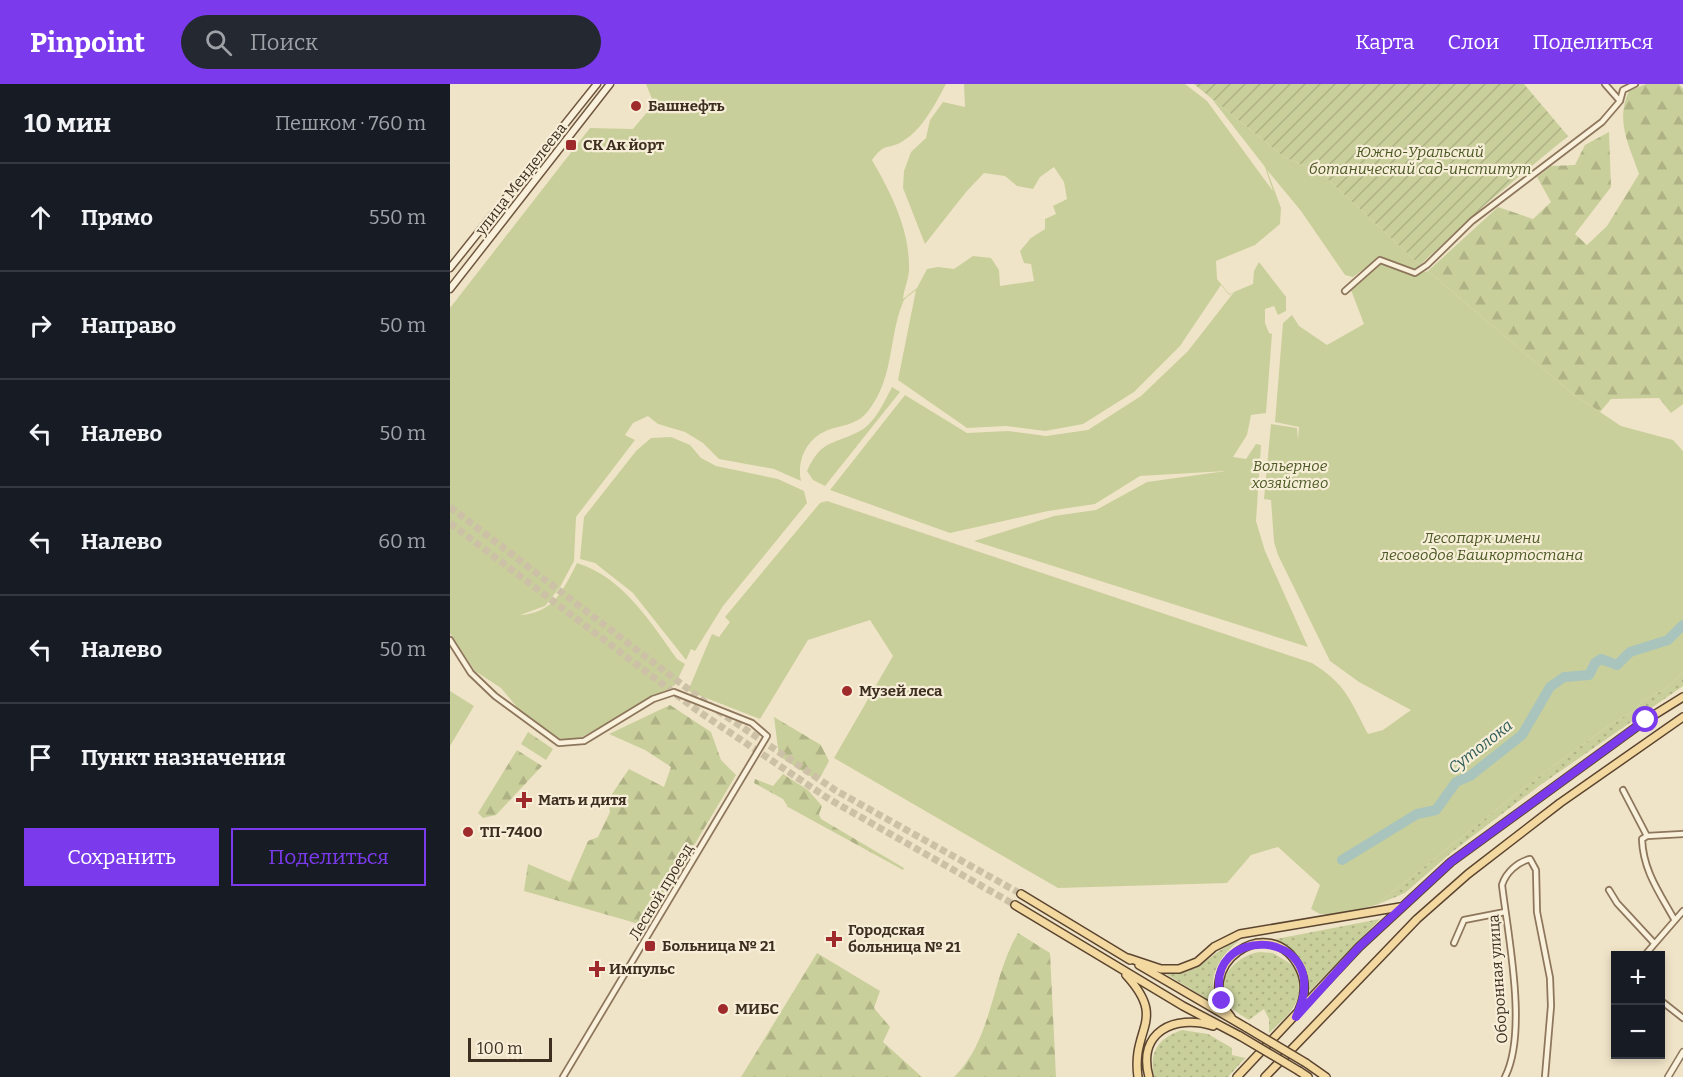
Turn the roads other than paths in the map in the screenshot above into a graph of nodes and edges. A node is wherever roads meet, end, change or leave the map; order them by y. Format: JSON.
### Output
{"nodes":[{"id":1,"x":597,"y":84,"type":"edge"},
{"id":2,"x":610,"y":84,"type":"edge"},
{"id":3,"x":1605,"y":84,"type":"edge"},
{"id":4,"x":1635,"y":84,"type":"edge"},
{"id":5,"x":1620,"y":101,"type":"junction"},
{"id":6,"x":450,"y":268,"type":"edge"},
{"id":7,"x":450,"y":290,"type":"edge"},
{"id":8,"x":1345,"y":291,"type":"dead end"},
{"id":9,"x":450,"y":640,"type":"edge"},
{"id":10,"x":1683,"y":697,"type":"edge"},
{"id":11,"x":1683,"y":717,"type":"edge"},
{"id":12,"x":1623,"y":790,"type":"dead end"},
{"id":13,"x":1683,"y":834,"type":"edge"},
{"id":14,"x":1647,"y":836,"type":"junction"},
{"id":15,"x":1610,"y":890,"type":"dead end"},
{"id":16,"x":1021,"y":894,"type":"tunnel mouth"},
{"id":17,"x":1015,"y":905,"type":"tunnel mouth"},
{"id":18,"x":1400,"y":907,"type":"junction"},
{"id":19,"x":1683,"y":910,"type":"edge"},
{"id":20,"x":1505,"y":912,"type":"junction"},
{"id":21,"x":1674,"y":919,"type":"junction"},
{"id":22,"x":1454,"y":943,"type":"dead end"},
{"id":23,"x":1654,"y":943,"type":"junction"},
{"id":24,"x":1648,"y":951,"type":"edge"},
{"id":25,"x":1128,"y":958,"type":"junction"},
{"id":26,"x":1121,"y":969,"type":"junction"},
{"id":27,"x":1665,"y":1004,"type":"edge"},
{"id":28,"x":1296,"y":1017,"type":"junction"},
{"id":29,"x":1683,"y":1018,"type":"edge"},
{"id":30,"x":1232,"y":1019,"type":"junction"},
{"id":31,"x":1229,"y":1030,"type":"junction"},
{"id":32,"x":1683,"y":1052,"type":"edge"},
{"id":33,"x":563,"y":1077,"type":"edge"},
{"id":34,"x":1138,"y":1077,"type":"edge"},
{"id":35,"x":1149,"y":1077,"type":"edge"},
{"id":36,"x":1236,"y":1077,"type":"edge"},
{"id":37,"x":1265,"y":1077,"type":"edge"},
{"id":38,"x":1308,"y":1077,"type":"edge"},
{"id":39,"x":1326,"y":1077,"type":"edge"},
{"id":40,"x":1504,"y":1077,"type":"edge"},
{"id":41,"x":1545,"y":1077,"type":"edge"},
{"id":42,"x":1668,"y":1077,"type":"edge"}],
"edges":[{"from":1,"to":6,"type":"main road","name":"улица Менделеева"},
{"from":2,"to":7,"type":"main road","name":"улица Менделеева"},
{"from":3,"to":5,"type":"street"},
{"from":4,"to":5,"type":"street"},
{"from":5,"to":8,"type":"street"},
{"from":9,"to":33,"type":"street","name":"Лесной проезд"},
{"from":10,"to":18,"type":"main road"},
{"from":11,"to":37,"type":"main road"},
{"from":12,"to":14,"type":"street"},
{"from":13,"to":14,"type":"street"},
{"from":14,"to":21,"type":"street"},
{"from":15,"to":23,"type":"street"},
{"from":16,"to":25,"type":"main road"},
{"from":17,"to":26,"type":"main road"},
{"from":18,"to":25,"type":"main road"},
{"from":18,"to":28,"type":"main road"},
{"from":19,"to":21,"type":"street"},
{"from":20,"to":22,"type":"street"},
{"from":20,"to":40,"type":"street","name":"Оборонная улица"},
{"from":20,"to":41,"type":"street","name":"Оборонная улица"},
{"from":21,"to":23,"type":"street"},
{"from":23,"to":24,"type":"street"},
{"from":25,"to":30,"type":"main road"},
{"from":26,"to":31,"type":"main road"},
{"from":26,"to":34,"type":"main road"},
{"from":27,"to":29,"type":"street"},
{"from":28,"to":30,"type":"main road"},
{"from":28,"to":36,"type":"main road"},
{"from":30,"to":39,"type":"main road","bridge":true},
{"from":31,"to":35,"type":"main road"},
{"from":31,"to":38,"type":"main road","bridge":true},
{"from":32,"to":42,"type":"street"}]}
